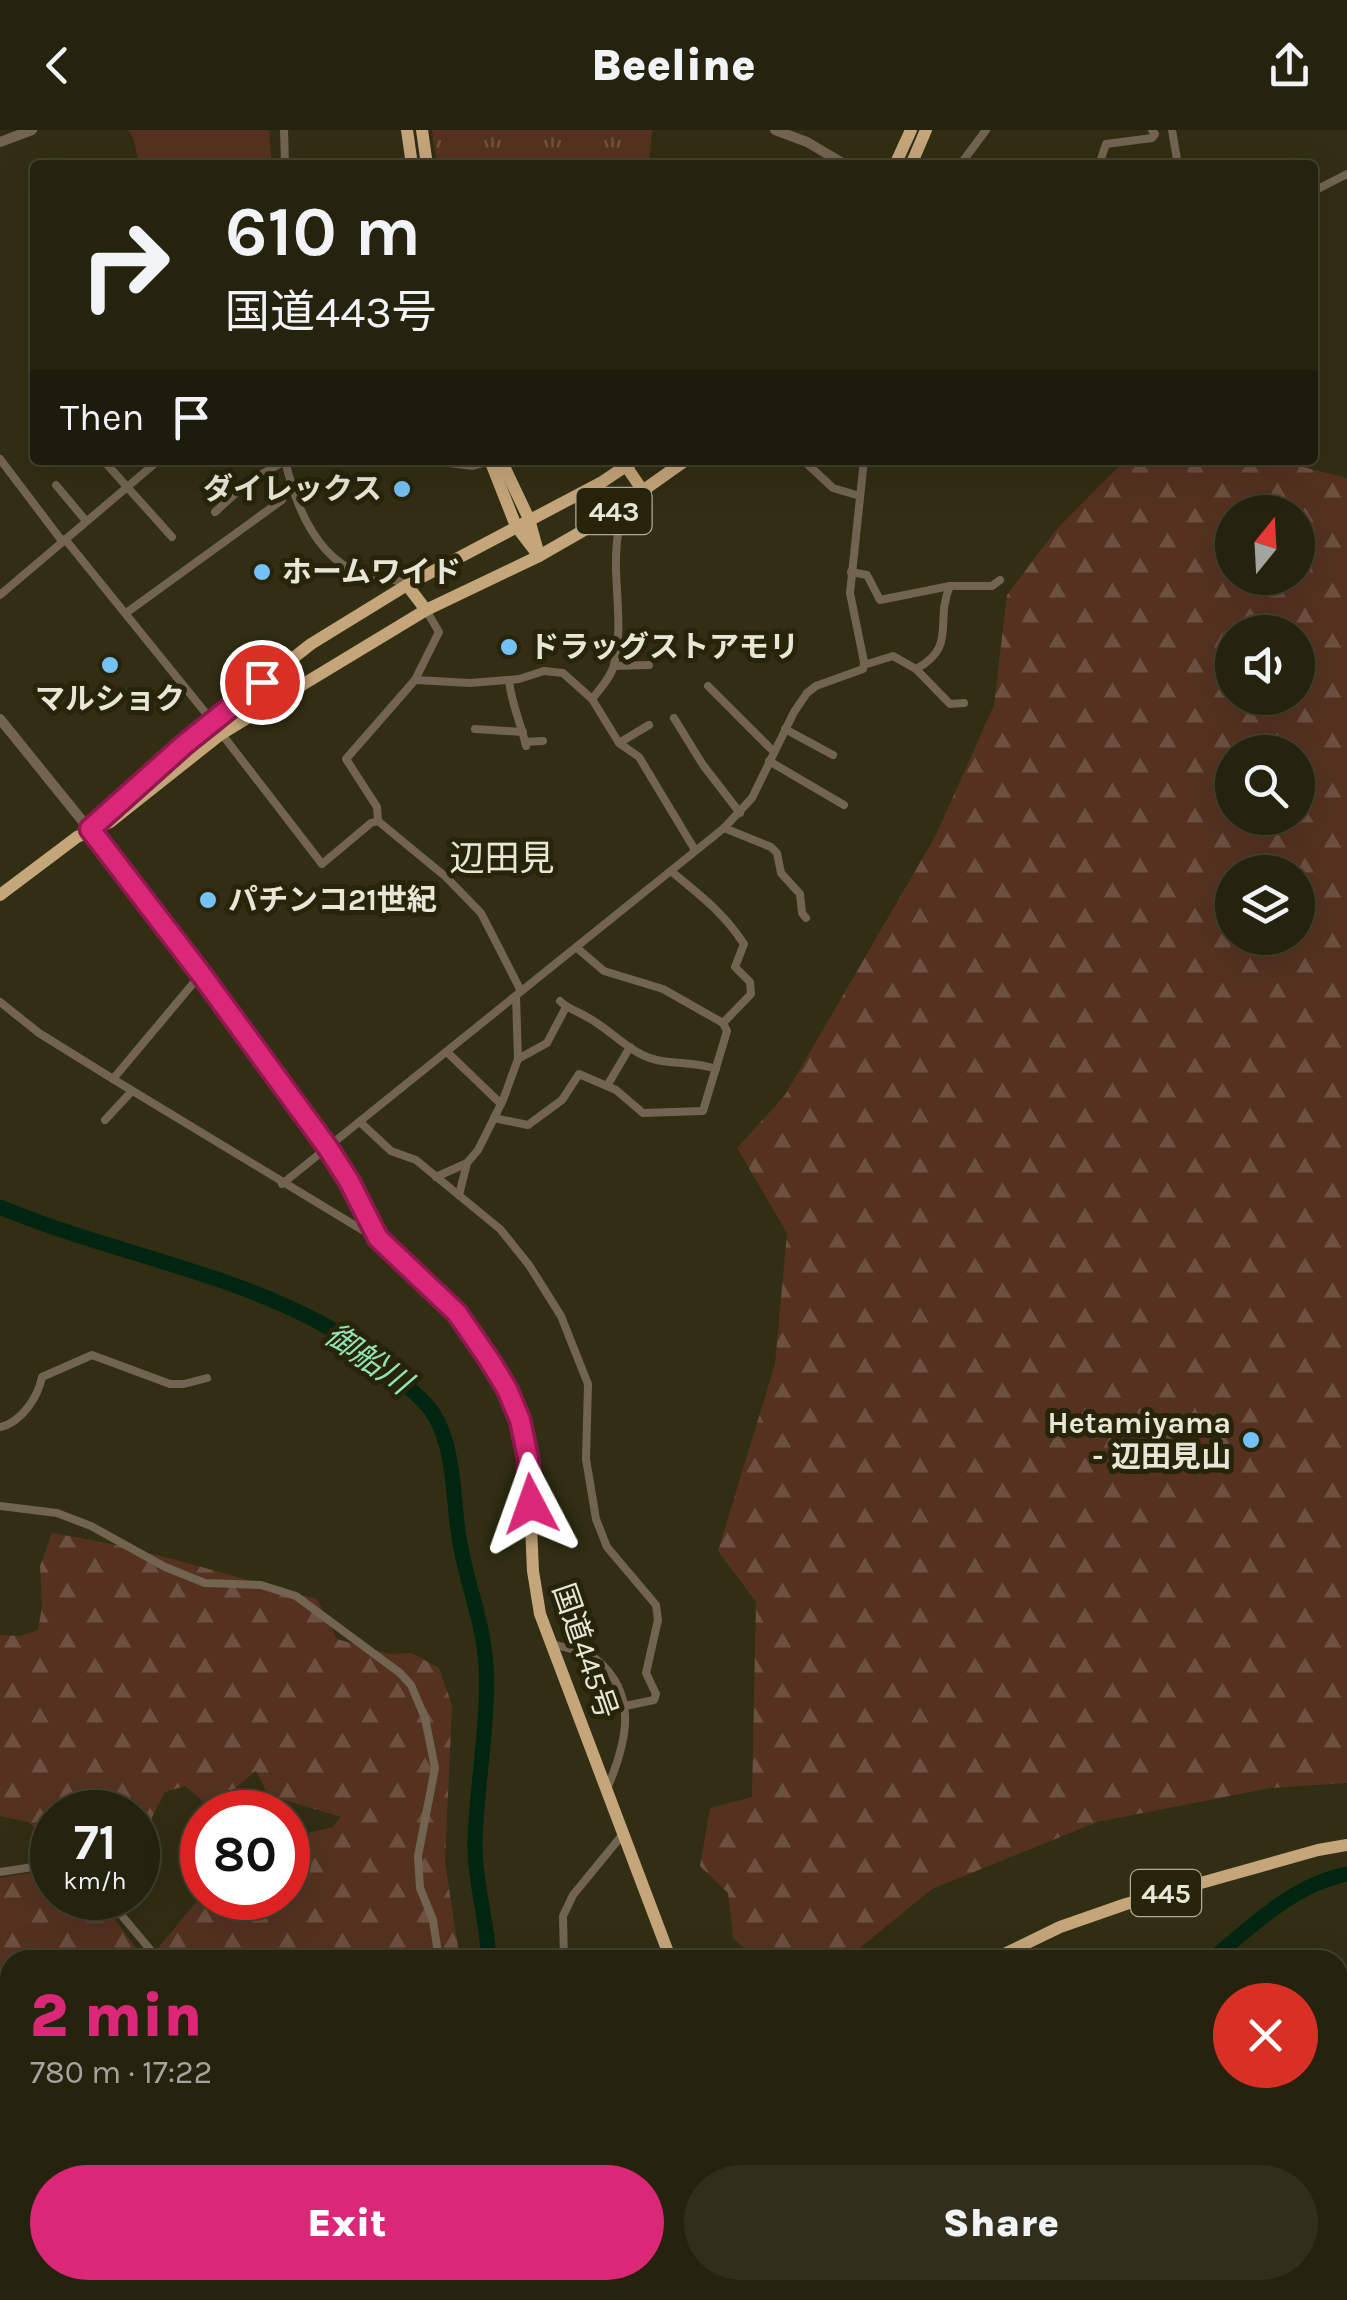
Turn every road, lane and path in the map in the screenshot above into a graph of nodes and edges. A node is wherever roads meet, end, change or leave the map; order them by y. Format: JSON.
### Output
{"nodes":[{"id":1,"x":32,"y":130,"type":"edge"},
{"id":2,"x":284,"y":130,"type":"edge"},
{"id":3,"x":406,"y":130,"type":"edge"},
{"id":4,"x":422,"y":130,"type":"edge"},
{"id":5,"x":775,"y":130,"type":"edge"},
{"id":6,"x":814,"y":130,"type":"edge"},
{"id":7,"x":911,"y":130,"type":"edge"},
{"id":8,"x":926,"y":130,"type":"edge"},
{"id":9,"x":986,"y":130,"type":"edge"},
{"id":10,"x":1152,"y":130,"type":"edge"},
{"id":11,"x":1172,"y":130,"type":"edge"},
{"id":12,"x":0,"y":142,"type":"edge"},
{"id":13,"x":807,"y":142,"type":"junction"},
{"id":14,"x":285,"y":160,"type":"edge"},
{"id":15,"x":411,"y":160,"type":"edge"},
{"id":16,"x":425,"y":160,"type":"edge"},
{"id":17,"x":838,"y":160,"type":"edge"},
{"id":18,"x":897,"y":160,"type":"edge"},
{"id":19,"x":913,"y":160,"type":"edge"},
{"id":20,"x":964,"y":160,"type":"edge"},
{"id":21,"x":1101,"y":160,"type":"edge"},
{"id":22,"x":1177,"y":160,"type":"edge"},
{"id":23,"x":1347,"y":174,"type":"edge"},
{"id":24,"x":1318,"y":189,"type":"edge"},
{"id":25,"x":0,"y":459,"type":"edge"},
{"id":26,"x":107,"y":465,"type":"edge"},
{"id":27,"x":153,"y":465,"type":"edge"},
{"id":28,"x":276,"y":465,"type":"edge"},
{"id":29,"x":286,"y":465,"type":"edge"},
{"id":30,"x":493,"y":465,"type":"edge"},
{"id":31,"x":503,"y":465,"type":"edge"},
{"id":32,"x":627,"y":465,"type":"edge"},
{"id":33,"x":632,"y":465,"type":"edge"},
{"id":34,"x":679,"y":465,"type":"edge"},
{"id":35,"x":809,"y":465,"type":"edge"},
{"id":36,"x":863,"y":465,"type":"edge"},
{"id":37,"x":56,"y":485,"type":"dead end"},
{"id":38,"x":127,"y":487,"type":"junction"},
{"id":39,"x":643,"y":492,"type":"junction"},
{"id":40,"x":860,"y":496,"type":"junction"},
{"id":41,"x":282,"y":500,"type":"dead end"},
{"id":42,"x":215,"y":512,"type":"dead end"},
{"id":43,"x":605,"y":518,"type":"junction"},
{"id":44,"x":86,"y":521,"type":"junction"},
{"id":45,"x":522,"y":522,"type":"junction"},
{"id":46,"x":172,"y":537,"type":"dead end"},
{"id":47,"x":64,"y":540,"type":"junction"},
{"id":48,"x":539,"y":556,"type":"junction"},
{"id":49,"x":851,"y":572,"type":"junction"},
{"id":50,"x":1000,"y":580,"type":"dead end"},
{"id":51,"x":407,"y":586,"type":"junction"},
{"id":52,"x":950,"y":586,"type":"junction"},
{"id":53,"x":0,"y":594,"type":"edge"},
{"id":54,"x":426,"y":610,"type":"junction"},
{"id":55,"x":126,"y":613,"type":"junction"},
{"id":56,"x":649,"y":665,"type":"dead end"},
{"id":57,"x":864,"y":665,"type":"junction"},
{"id":58,"x":614,"y":666,"type":"junction"},
{"id":59,"x":916,"y":669,"type":"junction"},
{"id":60,"x":415,"y":680,"type":"junction"},
{"id":61,"x":509,"y":680,"type":"junction"},
{"id":62,"x":708,"y":686,"type":"dead end"},
{"id":63,"x":592,"y":699,"type":"junction"},
{"id":64,"x":964,"y":702,"type":"dead end"},
{"id":65,"x":674,"y":718,"type":"dead end"},
{"id":66,"x":0,"y":719,"type":"edge"},
{"id":67,"x":212,"y":721,"type":"junction"},
{"id":68,"x":648,"y":725,"type":"dead end"},
{"id":69,"x":785,"y":729,"type":"junction"},
{"id":70,"x":475,"y":730,"type":"dead end"},
{"id":71,"x":221,"y":734,"type":"junction"},
{"id":72,"x":525,"y":740,"type":"junction"},
{"id":73,"x":542,"y":741,"type":"dead end"},
{"id":74,"x":619,"y":743,"type":"junction"},
{"id":75,"x":832,"y":755,"type":"dead end"},
{"id":76,"x":772,"y":756,"type":"junction"},
{"id":77,"x":844,"y":806,"type":"dead end"},
{"id":78,"x":740,"y":813,"type":"junction"},
{"id":79,"x":378,"y":821,"type":"junction"},
{"id":80,"x":724,"y":828,"type":"junction"},
{"id":81,"x":90,"y":829,"type":"junction"},
{"id":82,"x":695,"y":850,"type":"junction"},
{"id":83,"x":672,"y":872,"type":"junction"},
{"id":84,"x":0,"y":896,"type":"edge"},
{"id":85,"x":806,"y":918,"type":"dead end"},
{"id":86,"x":578,"y":948,"type":"junction"},
{"id":87,"x":201,"y":974,"type":"junction"},
{"id":88,"x":519,"y":993,"type":"junction"},
{"id":89,"x":0,"y":1002,"type":"edge"},
{"id":90,"x":723,"y":1023,"type":"junction"},
{"id":91,"x":630,"y":1048,"type":"junction"},
{"id":92,"x":447,"y":1052,"type":"junction"},
{"id":93,"x":518,"y":1058,"type":"junction"},
{"id":94,"x":716,"y":1069,"type":"junction"},
{"id":95,"x":112,"y":1079,"type":"junction"},
{"id":96,"x":607,"y":1086,"type":"junction"},
{"id":97,"x":132,"y":1091,"type":"junction"},
{"id":98,"x":501,"y":1104,"type":"junction"},
{"id":99,"x":494,"y":1118,"type":"junction"},
{"id":100,"x":105,"y":1120,"type":"dead end"},
{"id":101,"x":361,"y":1123,"type":"junction"},
{"id":102,"x":328,"y":1148,"type":"junction"},
{"id":103,"x":467,"y":1163,"type":"junction"},
{"id":104,"x":436,"y":1177,"type":"junction"},
{"id":105,"x":282,"y":1184,"type":"junction"},
{"id":106,"x":459,"y":1195,"type":"junction"},
{"id":107,"x":378,"y":1238,"type":"junction"},
{"id":108,"x":207,"y":1378,"type":"dead end"},
{"id":109,"x":0,"y":1427,"type":"edge"},
{"id":110,"x":0,"y":1506,"type":"edge"},
{"id":111,"x":551,"y":1644,"type":"junction"},
{"id":112,"x":625,"y":1706,"type":"junction"},
{"id":113,"x":607,"y":1789,"type":"junction"},
{"id":114,"x":623,"y":1834,"type":"junction"},
{"id":115,"x":1347,"y":1845,"type":"edge"},
{"id":116,"x":30,"y":1867,"type":"edge"},
{"id":117,"x":0,"y":1872,"type":"edge"},
{"id":118,"x":125,"y":1920,"type":"edge"},
{"id":119,"x":150,"y":1950,"type":"edge"},
{"id":120,"x":438,"y":1950,"type":"edge"},
{"id":121,"x":564,"y":1950,"type":"edge"},
{"id":122,"x":667,"y":1950,"type":"edge"},
{"id":123,"x":1013,"y":1950,"type":"edge"}],
"edges":[{"from":1,"to":12,"type":"street"},
{"from":2,"to":14,"type":"street"},
{"from":3,"to":15,"type":"highway"},
{"from":4,"to":16,"type":"highway"},
{"from":5,"to":13,"type":"street"},
{"from":6,"to":13,"type":"street"},
{"from":7,"to":18,"type":"highway"},
{"from":8,"to":19,"type":"highway"},
{"from":9,"to":20,"type":"street"},
{"from":10,"to":21,"type":"street"},
{"from":11,"to":22,"type":"street"},
{"from":13,"to":17,"type":"street"},
{"from":23,"to":24,"type":"street"},
{"from":25,"to":47,"type":"street"},
{"from":26,"to":38,"type":"street"},
{"from":27,"to":38,"type":"street"},
{"from":28,"to":42,"type":"street"},
{"from":29,"to":51,"type":"street"},
{"from":30,"to":45,"type":"highway"},
{"from":31,"to":45,"type":"highway"},
{"from":32,"to":45,"type":"highway","number":"443"},
{"from":33,"to":39,"type":"highway"},
{"from":34,"to":39,"type":"highway","number":"443"},
{"from":35,"to":40,"type":"street"},
{"from":36,"to":40,"type":"street"},
{"from":37,"to":44,"type":"street"},
{"from":38,"to":44,"type":"street"},
{"from":38,"to":46,"type":"street"},
{"from":39,"to":43,"type":"highway","number":"443"},
{"from":40,"to":49,"type":"street"},
{"from":41,"to":55,"type":"street"},
{"from":43,"to":48,"type":"highway","number":"443"},
{"from":43,"to":58,"type":"street"},
{"from":44,"to":47,"type":"street"},
{"from":45,"to":48,"type":"highway"},
{"from":45,"to":51,"type":"highway","number":"443"},
{"from":47,"to":53,"type":"street"},
{"from":47,"to":55,"type":"street"},
{"from":48,"to":54,"type":"highway","number":"443"},
{"from":49,"to":52,"type":"street"},
{"from":49,"to":57,"type":"street"},
{"from":50,"to":52,"type":"street"},
{"from":51,"to":54,"type":"highway"},
{"from":51,"to":67,"type":"highway","number":"443"},
{"from":52,"to":59,"type":"street"},
{"from":54,"to":60,"type":"street"},
{"from":54,"to":71,"type":"highway","number":"443"},
{"from":55,"to":67,"type":"street"},
{"from":56,"to":58,"type":"street"},
{"from":57,"to":59,"type":"street"},
{"from":57,"to":69,"type":"street"},
{"from":58,"to":63,"type":"street"},
{"from":59,"to":64,"type":"street"},
{"from":60,"to":61,"type":"street"},
{"from":60,"to":79,"type":"street"},
{"from":61,"to":63,"type":"street"},
{"from":61,"to":72,"type":"street"},
{"from":62,"to":76,"type":"street"},
{"from":63,"to":74,"type":"street"},
{"from":65,"to":78,"type":"street"},
{"from":66,"to":81,"type":"street"},
{"from":67,"to":71,"type":"street"},
{"from":67,"to":81,"type":"highway","number":"443"},
{"from":68,"to":74,"type":"street"},
{"from":69,"to":75,"type":"street"},
{"from":69,"to":76,"type":"street"},
{"from":70,"to":72,"type":"street"},
{"from":71,"to":79,"type":"street"},
{"from":71,"to":81,"type":"highway","number":"443"},
{"from":72,"to":73,"type":"street"},
{"from":74,"to":82,"type":"street"},
{"from":76,"to":77,"type":"street"},
{"from":76,"to":78,"type":"street"},
{"from":78,"to":80,"type":"street"},
{"from":79,"to":88,"type":"street"},
{"from":80,"to":82,"type":"street"},
{"from":80,"to":85,"type":"street"},
{"from":81,"to":84,"type":"highway","number":"443"},
{"from":81,"to":87,"type":"highway","name":"国道445号"},
{"from":82,"to":83,"type":"street"},
{"from":83,"to":86,"type":"street"},
{"from":83,"to":90,"type":"street"},
{"from":86,"to":88,"type":"street"},
{"from":86,"to":90,"type":"street"},
{"from":87,"to":95,"type":"street"},
{"from":87,"to":102,"type":"highway","name":"国道445号"},
{"from":88,"to":92,"type":"street"},
{"from":88,"to":93,"type":"street"},
{"from":89,"to":95,"type":"street"},
{"from":90,"to":94,"type":"street"},
{"from":91,"to":93,"type":"street"},
{"from":91,"to":94,"type":"street"},
{"from":91,"to":96,"type":"street"},
{"from":92,"to":98,"type":"street"},
{"from":92,"to":101,"type":"street"},
{"from":93,"to":98,"type":"street"},
{"from":94,"to":96,"type":"street"},
{"from":95,"to":97,"type":"street"},
{"from":96,"to":99,"type":"street"},
{"from":97,"to":100,"type":"street"},
{"from":97,"to":105,"type":"street"},
{"from":98,"to":99,"type":"street"},
{"from":99,"to":103,"type":"street"},
{"from":101,"to":102,"type":"street"},
{"from":101,"to":104,"type":"street"},
{"from":102,"to":105,"type":"street"},
{"from":102,"to":107,"type":"highway","name":"国道445号"},
{"from":103,"to":104,"type":"street"},
{"from":103,"to":106,"type":"street"},
{"from":104,"to":106,"type":"street"},
{"from":105,"to":107,"type":"street"},
{"from":106,"to":112,"type":"street"},
{"from":107,"to":111,"type":"highway","name":"国道445号"},
{"from":108,"to":109,"type":"street"},
{"from":110,"to":120,"type":"street"},
{"from":111,"to":112,"type":"street"},
{"from":111,"to":113,"type":"highway","name":"国道445号"},
{"from":112,"to":113,"type":"street"},
{"from":113,"to":114,"type":"highway","name":"国道445号"},
{"from":114,"to":121,"type":"street"},
{"from":114,"to":122,"type":"highway","name":"国道445号"},
{"from":115,"to":123,"type":"highway","number":"445"},
{"from":116,"to":117,"type":"street"},
{"from":118,"to":119,"type":"street"}]}
